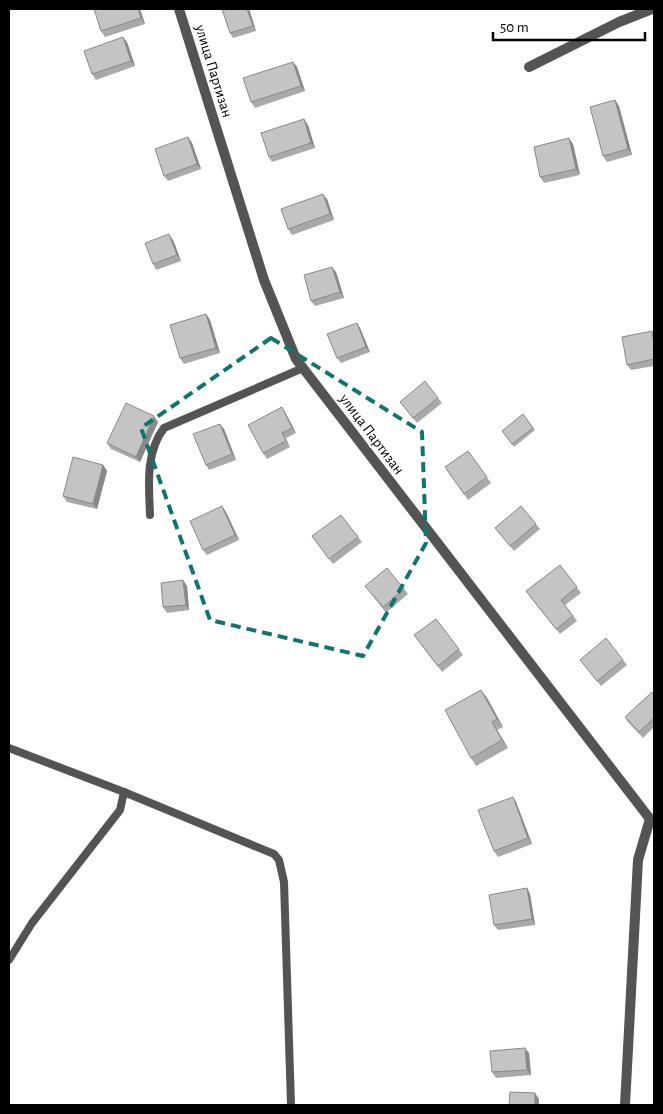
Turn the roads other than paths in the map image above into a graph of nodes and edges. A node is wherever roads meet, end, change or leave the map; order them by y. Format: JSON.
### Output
{"nodes":[{"id":1,"x":179,"y":9,"type":"edge"},
{"id":2,"x":652,"y":9,"type":"edge"},
{"id":3,"x":529,"y":68,"type":"dead end"},
{"id":4,"x":303,"y":368,"type":"junction"},
{"id":5,"x":150,"y":515,"type":"dead end"},
{"id":6,"x":9,"y":748,"type":"edge"},
{"id":7,"x":124,"y":792,"type":"junction"},
{"id":8,"x":652,"y":821,"type":"edge"},
{"id":9,"x":9,"y":960,"type":"edge"},
{"id":10,"x":291,"y":1105,"type":"edge"},
{"id":11,"x":625,"y":1105,"type":"edge"}],
"edges":[{"from":1,"to":4,"type":"street","name":"улица Партизан"},
{"from":2,"to":3,"type":"street"},
{"from":4,"to":5,"type":"lane"},
{"from":4,"to":8,"type":"street","name":"улица Партизан"},
{"from":6,"to":7,"type":"lane"},
{"from":7,"to":9,"type":"lane"},
{"from":7,"to":10,"type":"lane"},
{"from":8,"to":11,"type":"street"}]}
